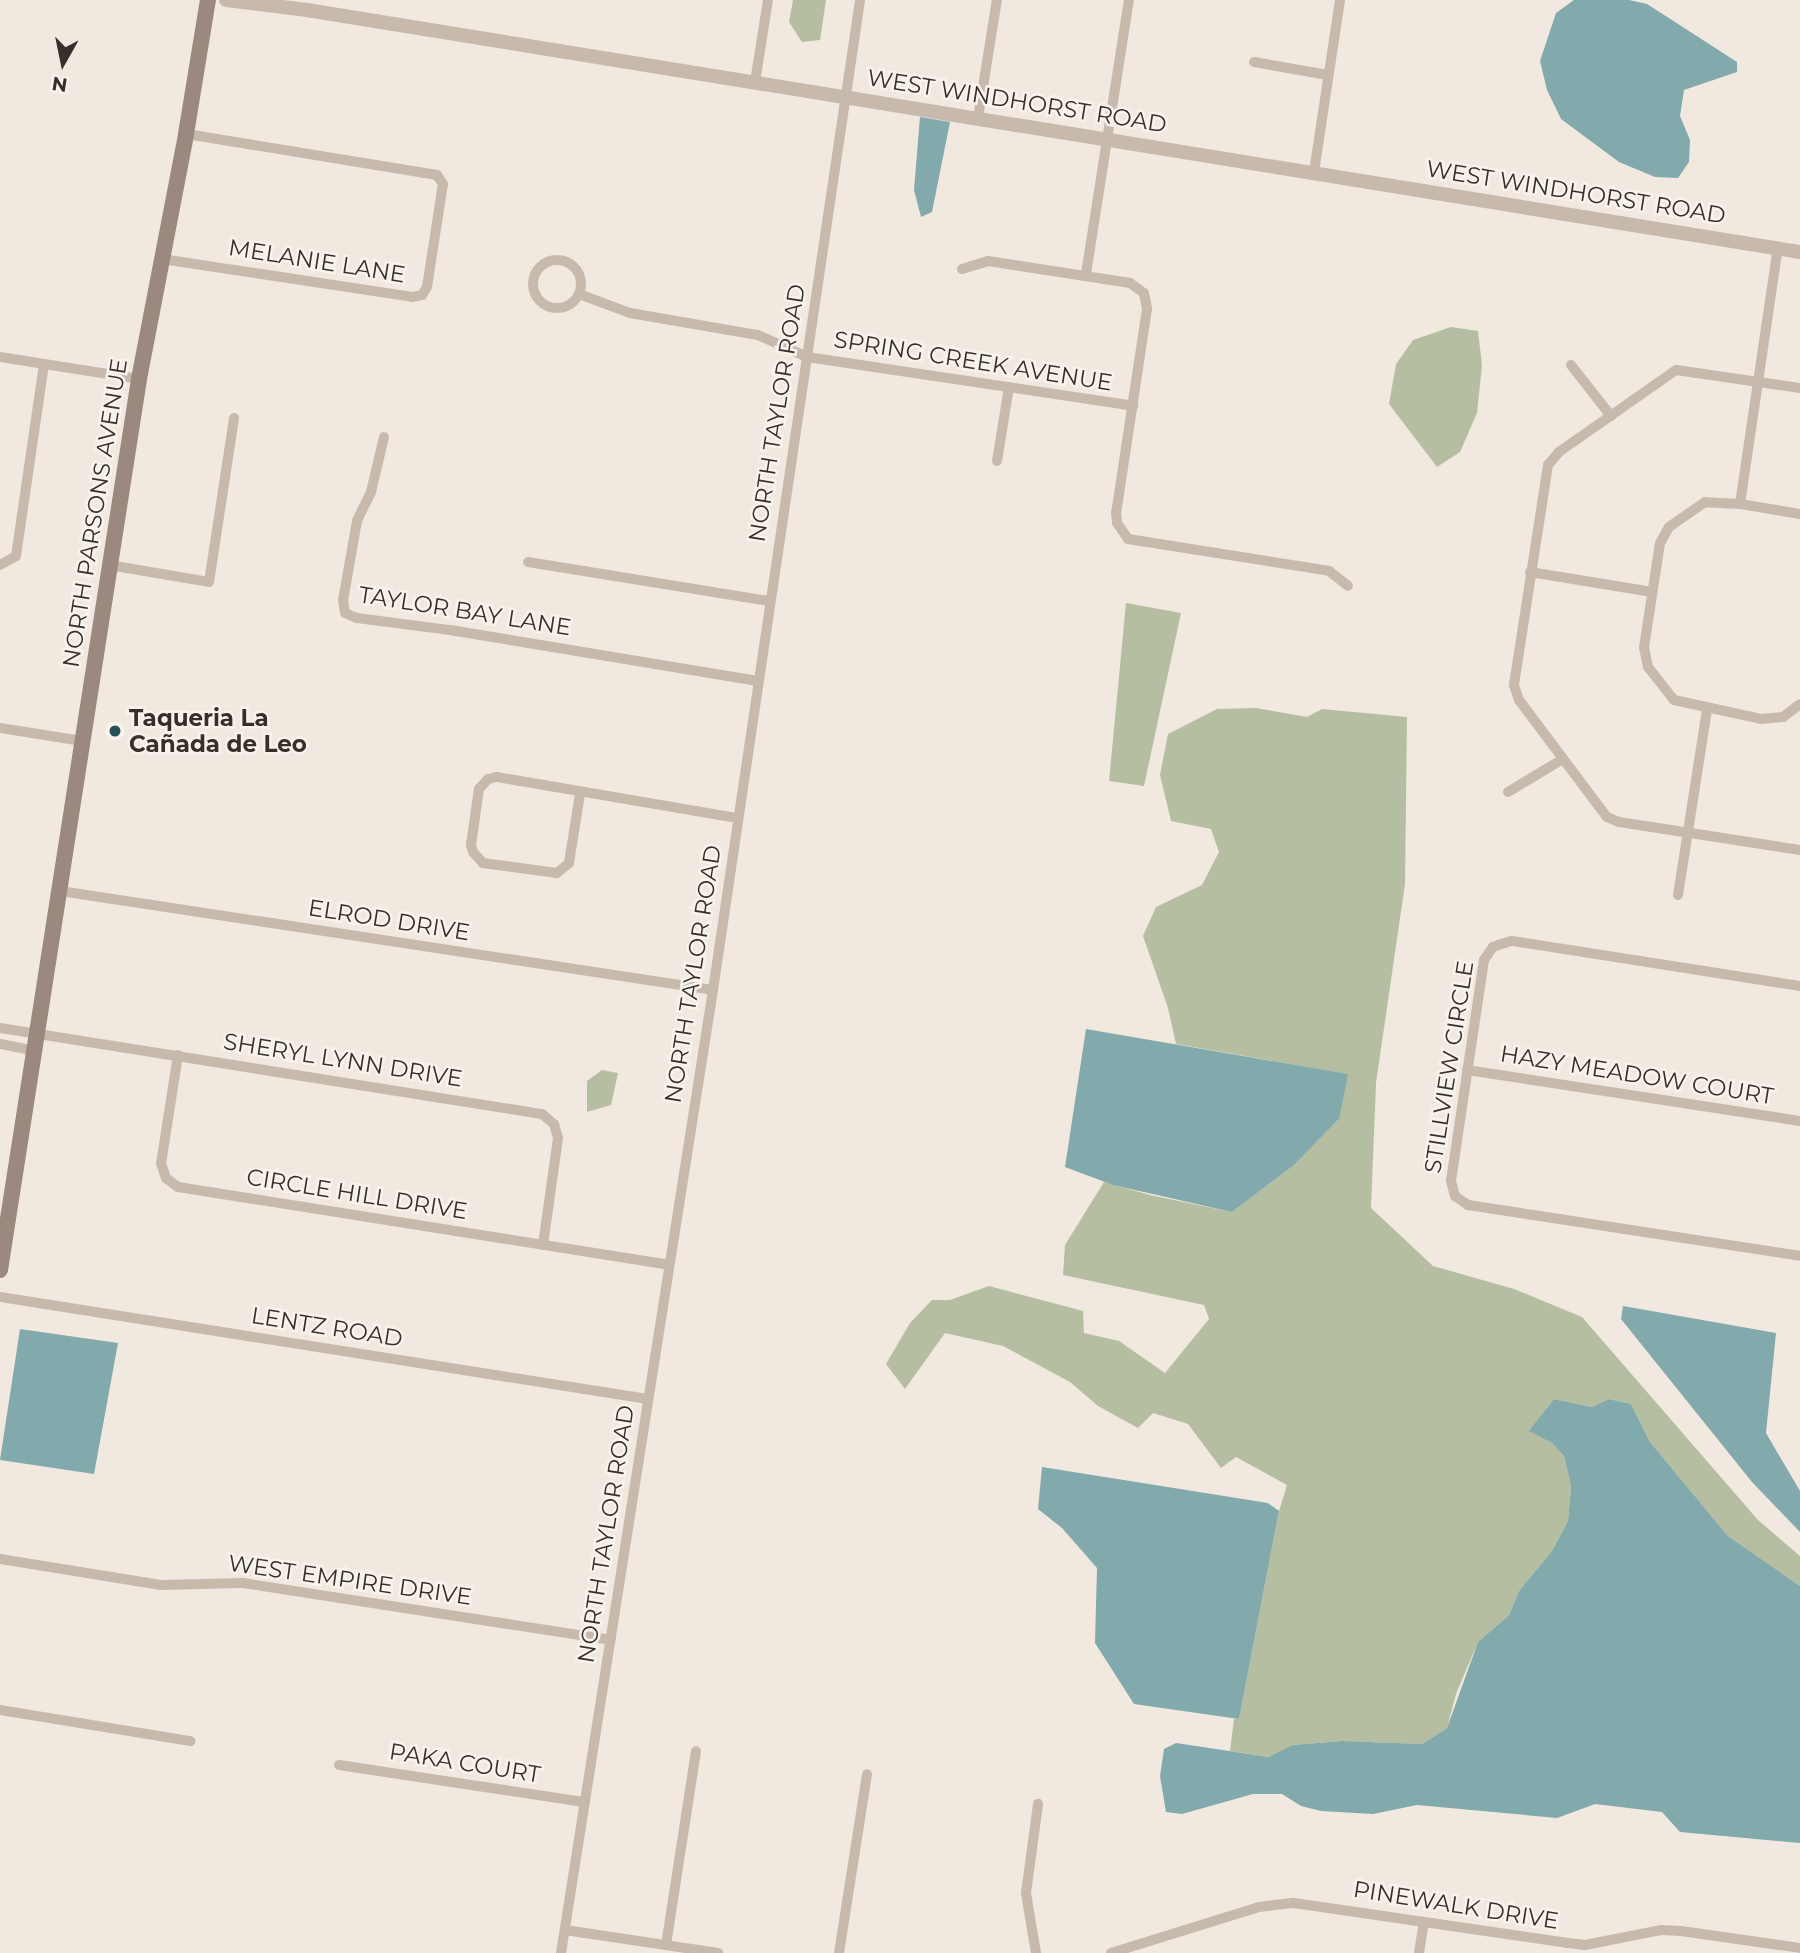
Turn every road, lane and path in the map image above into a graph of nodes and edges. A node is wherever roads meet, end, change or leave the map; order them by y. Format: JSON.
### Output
{"nodes":[{"id":1,"x":208,"y":0,"type":"edge"},
{"id":2,"x":226,"y":0,"type":"edge"},
{"id":3,"x":768,"y":0,"type":"edge"},
{"id":4,"x":860,"y":0,"type":"edge"},
{"id":5,"x":997,"y":0,"type":"edge"},
{"id":6,"x":1129,"y":0,"type":"edge"},
{"id":7,"x":1340,"y":0,"type":"edge"},
{"id":8,"x":1254,"y":62,"type":"dead end"},
{"id":9,"x":1328,"y":75,"type":"junction"},
{"id":10,"x":755,"y":82,"type":"junction"},
{"id":11,"x":845,"y":96,"type":"junction"},
{"id":12,"x":978,"y":118,"type":"junction"},
{"id":13,"x":186,"y":134,"type":"junction"},
{"id":14,"x":1107,"y":138,"type":"junction"},
{"id":15,"x":1314,"y":172,"type":"junction"},
{"id":16,"x":1778,"y":248,"type":"junction"},
{"id":17,"x":1800,"y":252,"type":"edge"},
{"id":18,"x":162,"y":259,"type":"junction"},
{"id":19,"x":962,"y":269,"type":"dead end"},
{"id":20,"x":1086,"y":274,"type":"junction"},
{"id":21,"x":579,"y":294,"type":"junction"},
{"id":22,"x":0,"y":357,"type":"edge"},
{"id":23,"x":807,"y":357,"type":"junction"},
{"id":24,"x":44,"y":363,"type":"junction"},
{"id":25,"x":1571,"y":365,"type":"dead end"},
{"id":26,"x":139,"y":379,"type":"junction"},
{"id":27,"x":1759,"y":381,"type":"junction"},
{"id":28,"x":1009,"y":387,"type":"junction"},
{"id":29,"x":1800,"y":388,"type":"edge"},
{"id":30,"x":1133,"y":407,"type":"junction"},
{"id":31,"x":1611,"y":416,"type":"junction"},
{"id":32,"x":234,"y":418,"type":"dead end"},
{"id":33,"x":384,"y":438,"type":"dead end"},
{"id":34,"x":997,"y":461,"type":"dead end"},
{"id":35,"x":1740,"y":504,"type":"junction"},
{"id":36,"x":1800,"y":514,"type":"edge"},
{"id":37,"x":528,"y":562,"type":"dead end"},
{"id":38,"x":0,"y":565,"type":"edge"},
{"id":39,"x":109,"y":565,"type":"junction"},
{"id":40,"x":1530,"y":572,"type":"junction"},
{"id":41,"x":1348,"y":586,"type":"dead end"},
{"id":42,"x":1652,"y":592,"type":"junction"},
{"id":43,"x":770,"y":601,"type":"junction"},
{"id":44,"x":758,"y":681,"type":"junction"},
{"id":45,"x":1800,"y":704,"type":"edge"},
{"id":46,"x":1707,"y":710,"type":"junction"},
{"id":47,"x":0,"y":728,"type":"edge"},
{"id":48,"x":82,"y":741,"type":"junction"},
{"id":49,"x":1563,"y":759,"type":"junction"},
{"id":50,"x":1508,"y":792,"type":"dead end"},
{"id":51,"x":580,"y":793,"type":"junction"},
{"id":52,"x":738,"y":818,"type":"junction"},
{"id":53,"x":1688,"y":833,"type":"junction"},
{"id":54,"x":1800,"y":849,"type":"edge"},
{"id":55,"x":60,"y":891,"type":"junction"},
{"id":56,"x":1678,"y":895,"type":"dead end"},
{"id":57,"x":1800,"y":986,"type":"edge"},
{"id":58,"x":713,"y":990,"type":"junction"},
{"id":59,"x":0,"y":1028,"type":"edge"},
{"id":60,"x":38,"y":1034,"type":"junction"},
{"id":61,"x":0,"y":1044,"type":"edge"},
{"id":62,"x":35,"y":1051,"type":"junction"},
{"id":63,"x":178,"y":1055,"type":"junction"},
{"id":64,"x":1467,"y":1070,"type":"junction"},
{"id":65,"x":1800,"y":1121,"type":"edge"},
{"id":66,"x":543,"y":1245,"type":"junction"},
{"id":67,"x":1800,"y":1256,"type":"edge"},
{"id":68,"x":669,"y":1265,"type":"junction"},
{"id":69,"x":0,"y":1270,"type":"edge"},
{"id":70,"x":0,"y":1297,"type":"edge"},
{"id":71,"x":648,"y":1399,"type":"junction"},
{"id":72,"x":0,"y":1559,"type":"edge"},
{"id":73,"x":611,"y":1640,"type":"junction"},
{"id":74,"x":0,"y":1710,"type":"edge"},
{"id":75,"x":190,"y":1741,"type":"dead end"},
{"id":76,"x":696,"y":1751,"type":"dead end"},
{"id":77,"x":340,"y":1765,"type":"dead end"},
{"id":78,"x":867,"y":1774,"type":"dead end"},
{"id":79,"x":584,"y":1802,"type":"junction"},
{"id":80,"x":1038,"y":1804,"type":"dead end"},
{"id":81,"x":1424,"y":1922,"type":"junction"},
{"id":82,"x":565,"y":1930,"type":"junction"},
{"id":83,"x":666,"y":1945,"type":"junction"},
{"id":84,"x":1771,"y":1948,"type":"edge"},
{"id":85,"x":1800,"y":1948,"type":"edge"},
{"id":86,"x":562,"y":1953,"type":"edge"},
{"id":87,"x":718,"y":1953,"type":"edge"},
{"id":88,"x":839,"y":1953,"type":"edge"},
{"id":89,"x":1036,"y":1953,"type":"edge"},
{"id":90,"x":1111,"y":1953,"type":"edge"},
{"id":91,"x":1419,"y":1953,"type":"edge"}],
"edges":[{"from":1,"to":13,"type":"main road","name":"NORTH PARSONS AVENUE"},
{"from":2,"to":10,"type":"street","name":"WEST WINDHORST ROAD"},
{"from":3,"to":10,"type":"street"},
{"from":4,"to":11,"type":"street","name":"NORTH TAYLOR ROAD"},
{"from":5,"to":12,"type":"street"},
{"from":6,"to":14,"type":"street"},
{"from":7,"to":9,"type":"street"},
{"from":8,"to":9,"type":"street"},
{"from":9,"to":15,"type":"street"},
{"from":10,"to":11,"type":"street","name":"WEST WINDHORST ROAD"},
{"from":11,"to":12,"type":"street","name":"WEST WINDHORST ROAD"},
{"from":11,"to":23,"type":"street","name":"NORTH TAYLOR ROAD"},
{"from":12,"to":14,"type":"street","name":"WEST WINDHORST ROAD"},
{"from":13,"to":18,"type":"main road","name":"NORTH PARSONS AVENUE"},
{"from":13,"to":18,"type":"street","name":"MELANIE LANE"},
{"from":14,"to":15,"type":"street","name":"WEST WINDHORST ROAD"},
{"from":14,"to":20,"type":"street"},
{"from":15,"to":16,"type":"street","name":"WEST WINDHORST ROAD"},
{"from":16,"to":17,"type":"street","name":"WEST WINDHORST ROAD"},
{"from":16,"to":27,"type":"street"},
{"from":18,"to":26,"type":"main road","name":"NORTH PARSONS AVENUE"},
{"from":19,"to":20,"type":"street"},
{"from":20,"to":30,"type":"street"},
{"from":21,"to":21,"type":"street"},
{"from":21,"to":23,"type":"street","name":"SPRING CREEK AVENUE"},
{"from":22,"to":24,"type":"street"},
{"from":23,"to":28,"type":"street","name":"SPRING CREEK AVENUE"},
{"from":23,"to":43,"type":"street","name":"NORTH TAYLOR ROAD"},
{"from":24,"to":26,"type":"street"},
{"from":24,"to":38,"type":"street"},
{"from":25,"to":31,"type":"street"},
{"from":26,"to":39,"type":"main road","name":"NORTH PARSONS AVENUE"},
{"from":27,"to":29,"type":"street"},
{"from":27,"to":31,"type":"street"},
{"from":27,"to":35,"type":"street"},
{"from":28,"to":30,"type":"street","name":"SPRING CREEK AVENUE"},
{"from":28,"to":34,"type":"street"},
{"from":30,"to":41,"type":"street"},
{"from":31,"to":40,"type":"street"},
{"from":32,"to":39,"type":"street"},
{"from":33,"to":44,"type":"street","name":"TAYLOR BAY LANE"},
{"from":35,"to":36,"type":"street"},
{"from":35,"to":42,"type":"street"},
{"from":37,"to":43,"type":"street"},
{"from":39,"to":48,"type":"main road","name":"NORTH PARSONS AVENUE"},
{"from":40,"to":42,"type":"street"},
{"from":40,"to":49,"type":"street"},
{"from":42,"to":46,"type":"street"},
{"from":43,"to":44,"type":"street","name":"NORTH TAYLOR ROAD"},
{"from":44,"to":52,"type":"street","name":"NORTH TAYLOR ROAD"},
{"from":45,"to":46,"type":"street"},
{"from":46,"to":53,"type":"street"},
{"from":47,"to":48,"type":"street"},
{"from":48,"to":55,"type":"main road","name":"NORTH PARSONS AVENUE"},
{"from":49,"to":50,"type":"street"},
{"from":49,"to":53,"type":"street"},
{"from":51,"to":51,"type":"street"},
{"from":51,"to":52,"type":"street"},
{"from":52,"to":58,"type":"street","name":"NORTH TAYLOR ROAD"},
{"from":53,"to":54,"type":"street"},
{"from":53,"to":56,"type":"street"},
{"from":55,"to":58,"type":"street","name":"ELROD DRIVE"},
{"from":55,"to":60,"type":"main road","name":"NORTH PARSONS AVENUE"},
{"from":57,"to":64,"type":"street","name":"STILLVIEW CIRCLE"},
{"from":58,"to":68,"type":"street","name":"NORTH TAYLOR ROAD"},
{"from":59,"to":60,"type":"street","name":"SHERYL LYNN DRIVE"},
{"from":60,"to":62,"type":"main road","name":"NORTH PARSONS AVENUE"},
{"from":60,"to":63,"type":"street","name":"SHERYL LYNN DRIVE"},
{"from":61,"to":62,"type":"street"},
{"from":62,"to":69,"type":"main road","name":"NORTH PARSONS AVENUE"},
{"from":63,"to":66,"type":"street","name":"SHERYL LYNN DRIVE"},
{"from":63,"to":66,"type":"street","name":"CIRCLE HILL DRIVE"},
{"from":64,"to":65,"type":"street","name":"HAZY MEADOW COURT"},
{"from":64,"to":67,"type":"street","name":"STILLVIEW CIRCLE"},
{"from":66,"to":68,"type":"street","name":"CIRCLE HILL DRIVE"},
{"from":68,"to":71,"type":"street","name":"NORTH TAYLOR ROAD"},
{"from":70,"to":71,"type":"street","name":"LENTZ ROAD"},
{"from":71,"to":73,"type":"street","name":"NORTH TAYLOR ROAD"},
{"from":72,"to":73,"type":"street","name":"WEST EMPIRE DRIVE"},
{"from":73,"to":79,"type":"street","name":"NORTH TAYLOR ROAD"},
{"from":74,"to":75,"type":"street"},
{"from":76,"to":83,"type":"street"},
{"from":77,"to":79,"type":"street","name":"PAKA COURT"},
{"from":78,"to":88,"type":"street"},
{"from":79,"to":82,"type":"street","name":"NORTH TAYLOR ROAD"},
{"from":80,"to":89,"type":"street"},
{"from":81,"to":84,"type":"street","name":"PINEWALK DRIVE"},
{"from":81,"to":90,"type":"street","name":"PINEWALK DRIVE"},
{"from":81,"to":91,"type":"street"},
{"from":82,"to":83,"type":"street"},
{"from":82,"to":86,"type":"street","name":"NORTH TAYLOR ROAD"},
{"from":83,"to":87,"type":"street"},
{"from":84,"to":85,"type":"street","name":"PINEWALK DRIVE"}]}
